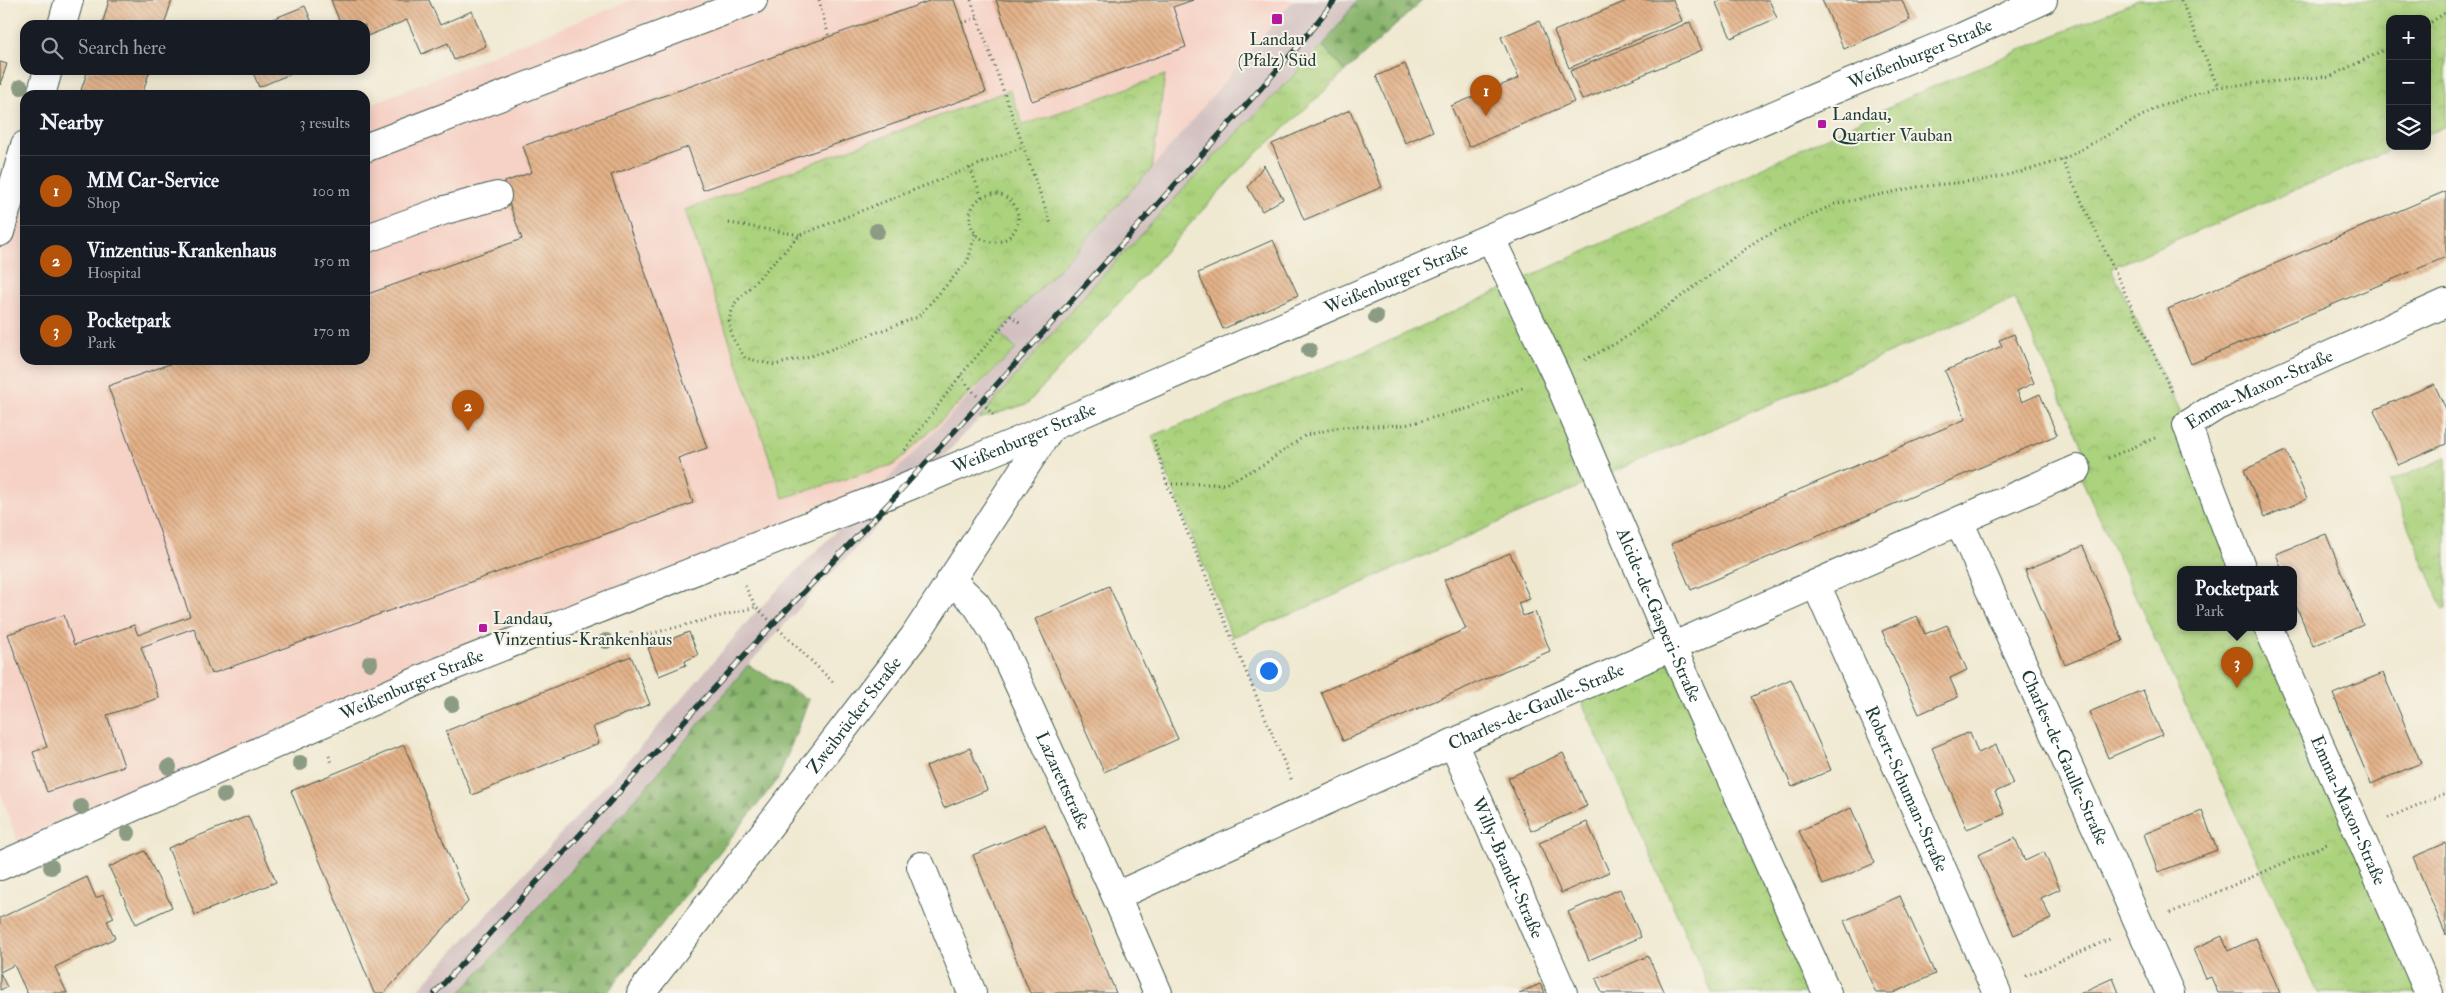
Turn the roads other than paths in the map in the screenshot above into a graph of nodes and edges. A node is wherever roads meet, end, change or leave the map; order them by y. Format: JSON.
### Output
{"nodes":[{"id":1,"x":69,"y":0,"type":"edge"},
{"id":2,"x":753,"y":0,"type":"edge"},
{"id":3,"x":2043,"y":0,"type":"edge"},
{"id":4,"x":63,"y":20,"type":"edge"},
{"id":5,"x":47,"y":75,"type":"edge"},
{"id":6,"x":42,"y":90,"type":"edge"},
{"id":7,"x":370,"y":146,"type":"edge"},
{"id":8,"x":20,"y":181,"type":"edge"},
{"id":9,"x":18,"y":196,"type":"edge"},
{"id":10,"x":496,"y":196,"type":"dead end"},
{"id":11,"x":0,"y":232,"type":"edge"},
{"id":12,"x":370,"y":237,"type":"edge"},
{"id":13,"x":1491,"y":239,"type":"junction"},
{"id":14,"x":2446,"y":303,"type":"edge"},
{"id":15,"x":1051,"y":427,"type":"junction"},
{"id":16,"x":2077,"y":469,"type":"road end"},
{"id":17,"x":1959,"y":521,"type":"junction"},
{"id":18,"x":2241,"y":566,"type":"edge"},
{"id":19,"x":951,"y":580,"type":"junction"},
{"id":20,"x":1816,"y":584,"type":"junction"},
{"id":21,"x":2270,"y":631,"type":"edge"},
{"id":22,"x":1672,"y":647,"type":"junction"},
{"id":23,"x":1453,"y":743,"type":"junction"},
{"id":24,"x":0,"y":866,"type":"edge"},
{"id":25,"x":921,"y":866,"type":"dead end"},
{"id":26,"x":1116,"y":896,"type":"junction"},
{"id":27,"x":1996,"y":991,"type":"edge"},
{"id":28,"x":970,"y":992,"type":"edge"},
{"id":29,"x":641,"y":993,"type":"edge"},
{"id":30,"x":1158,"y":993,"type":"edge"},
{"id":31,"x":1564,"y":993,"type":"edge"},
{"id":32,"x":1827,"y":993,"type":"edge"},
{"id":33,"x":2170,"y":993,"type":"edge"},
{"id":34,"x":2429,"y":993,"type":"edge"}],
"edges":[{"from":1,"to":4,"type":"street"},
{"from":2,"to":7,"type":"street"},
{"from":3,"to":13,"type":"street","name":"Weißenburger Straße"},
{"from":5,"to":6,"type":"street"},
{"from":8,"to":9,"type":"street"},
{"from":9,"to":11,"type":"street"},
{"from":10,"to":12,"type":"street"},
{"from":13,"to":15,"type":"street","name":"Weißenburger Straße"},
{"from":13,"to":22,"type":"street","name":"Alcide-de-Gasperi-Straße"},
{"from":14,"to":18,"type":"street","name":"Emma-Maxon-Straße"},
{"from":15,"to":19,"type":"street","name":"Zweibrücker Straße"},
{"from":15,"to":24,"type":"street","name":"Weißenburger Straße"},
{"from":16,"to":17,"type":"street","name":"Charles-de-Gaulle-Straße"},
{"from":17,"to":20,"type":"street","name":"Charles-de-Gaulle-Straße"},
{"from":17,"to":33,"type":"street","name":"Charles-de-Gaulle-Straße"},
{"from":19,"to":26,"type":"street","name":"Lazarettstraße"},
{"from":19,"to":29,"type":"street","name":"Zweibrücker Straße"},
{"from":20,"to":22,"type":"street","name":"Charles-de-Gaulle-Straße"},
{"from":20,"to":27,"type":"street","name":"Robert-Schuman-Straße"},
{"from":21,"to":34,"type":"street","name":"Emma-Maxon-Straße"},
{"from":22,"to":23,"type":"street","name":"Charles-de-Gaulle-Straße"},
{"from":22,"to":32,"type":"street","name":"Alcide-de-Gasperi-Straße"},
{"from":23,"to":26,"type":"street","name":"Charles-de-Gaulle-Straße"},
{"from":23,"to":31,"type":"street","name":"Willy-Brandt-Straße"},
{"from":25,"to":28,"type":"street"},
{"from":26,"to":30,"type":"street","name":"Lazarettstraße"}]}
